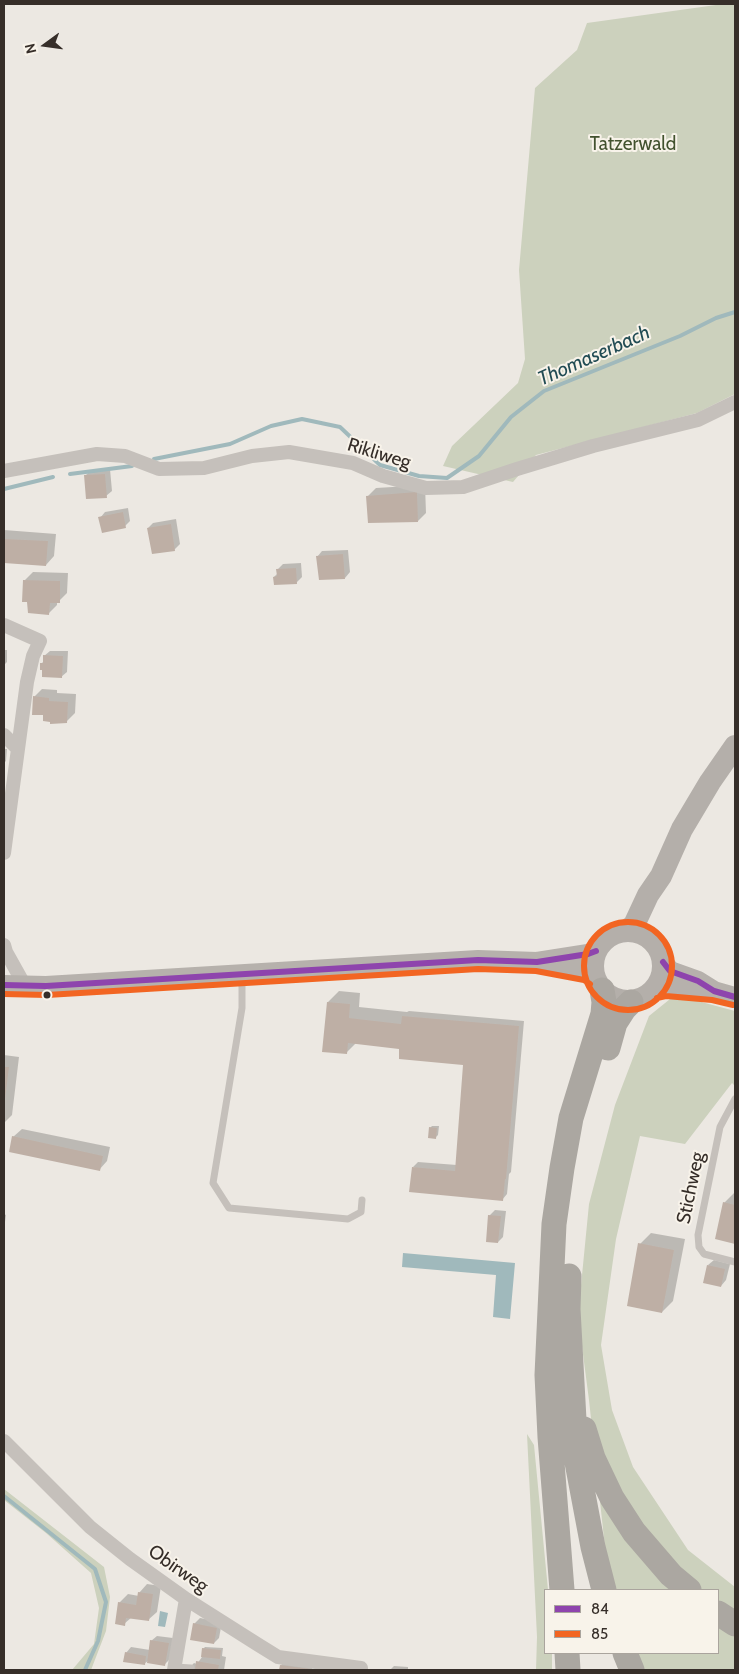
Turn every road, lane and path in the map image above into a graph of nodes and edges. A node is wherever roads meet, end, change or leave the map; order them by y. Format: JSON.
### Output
{"nodes":[{"id":1,"x":735,"y":402,"type":"edge"},
{"id":2,"x":4,"y":471,"type":"edge"},
{"id":3,"x":4,"y":625,"type":"edge"},
{"id":4,"x":4,"y":735,"type":"edge"},
{"id":5,"x":735,"y":746,"type":"edge"},
{"id":6,"x":17,"y":748,"type":"junction"},
{"id":7,"x":4,"y":854,"type":"edge"},
{"id":8,"x":661,"y":876,"type":"junction"},
{"id":9,"x":626,"y":931,"type":"junction"},
{"id":10,"x":653,"y":941,"type":"junction"},
{"id":11,"x":4,"y":945,"type":"edge"},
{"id":12,"x":596,"y":951,"type":"junction"},
{"id":13,"x":537,"y":962,"type":"junction"},
{"id":14,"x":663,"y":962,"type":"junction"},
{"id":15,"x":242,"y":973,"type":"junction"},
{"id":16,"x":598,"y":983,"type":"junction"},
{"id":17,"x":4,"y":986,"type":"edge"},
{"id":18,"x":25,"y":986,"type":"junction"},
{"id":19,"x":655,"y":989,"type":"junction"},
{"id":20,"x":714,"y":990,"type":"junction"},
{"id":21,"x":735,"y":997,"type":"edge"},
{"id":22,"x":631,"y":1002,"type":"junction"},
{"id":23,"x":735,"y":1100,"type":"edge"},
{"id":24,"x":362,"y":1200,"type":"dead end"},
{"id":25,"x":735,"y":1262,"type":"edge"},
{"id":26,"x":550,"y":1319,"type":"junction"},
{"id":27,"x":573,"y":1396,"type":"junction"},
{"id":28,"x":4,"y":1441,"type":"edge"},
{"id":29,"x":562,"y":1589,"type":"edge"},
{"id":30,"x":589,"y":1589,"type":"edge"},
{"id":31,"x":604,"y":1589,"type":"edge"},
{"id":32,"x":688,"y":1589,"type":"edge"},
{"id":33,"x":186,"y":1599,"type":"junction"},
{"id":34,"x":719,"y":1614,"type":"edge"},
{"id":35,"x":735,"y":1624,"type":"edge"},
{"id":36,"x":567,"y":1654,"type":"edge"},
{"id":37,"x":608,"y":1654,"type":"edge"},
{"id":38,"x":625,"y":1654,"type":"edge"},
{"id":39,"x":191,"y":1668,"type":"dead end"},
{"id":40,"x":174,"y":1669,"type":"edge"},
{"id":41,"x":360,"y":1670,"type":"edge"},
{"id":42,"x":568,"y":1670,"type":"edge"},
{"id":43,"x":614,"y":1670,"type":"edge"},
{"id":44,"x":632,"y":1670,"type":"edge"}],
"edges":[{"from":1,"to":2,"type":"street","name":"Rikliweg"},
{"from":3,"to":6,"type":"street"},
{"from":4,"to":6,"type":"street"},
{"from":5,"to":8,"type":"main road"},
{"from":6,"to":7,"type":"street"},
{"from":8,"to":9,"type":"main road"},
{"from":8,"to":10,"type":"main road"},
{"from":9,"to":10,"type":"main road"},
{"from":9,"to":12,"type":"main road"},
{"from":10,"to":14,"type":"main road"},
{"from":11,"to":18,"type":"street"},
{"from":12,"to":13,"type":"main road"},
{"from":12,"to":16,"type":"main road"},
{"from":13,"to":15,"type":"main road"},
{"from":13,"to":16,"type":"main road"},
{"from":14,"to":19,"type":"main road"},
{"from":14,"to":20,"type":"main road"},
{"from":15,"to":18,"type":"main road"},
{"from":15,"to":24,"type":"lane"},
{"from":16,"to":22,"type":"main road"},
{"from":16,"to":26,"type":"highway"},
{"from":17,"to":18,"type":"main road"},
{"from":19,"to":20,"type":"main road"},
{"from":19,"to":22,"type":"main road"},
{"from":20,"to":21,"type":"main road"},
{"from":22,"to":27,"type":"highway"},
{"from":23,"to":25,"type":"lane","name":"Stichweg"},
{"from":26,"to":29,"type":"highway"},
{"from":26,"to":30,"type":"highway"},
{"from":27,"to":31,"type":"highway"},
{"from":27,"to":32,"type":"highway"},
{"from":28,"to":33,"type":"street","name":"Obirweg"},
{"from":33,"to":40,"type":"street"},
{"from":33,"to":41,"type":"street","name":"Obirweg"},
{"from":34,"to":35,"type":"highway"},
{"from":36,"to":42,"type":"highway"},
{"from":37,"to":43,"type":"highway"},
{"from":38,"to":44,"type":"highway"},
{"from":39,"to":40,"type":"lane"}]}
